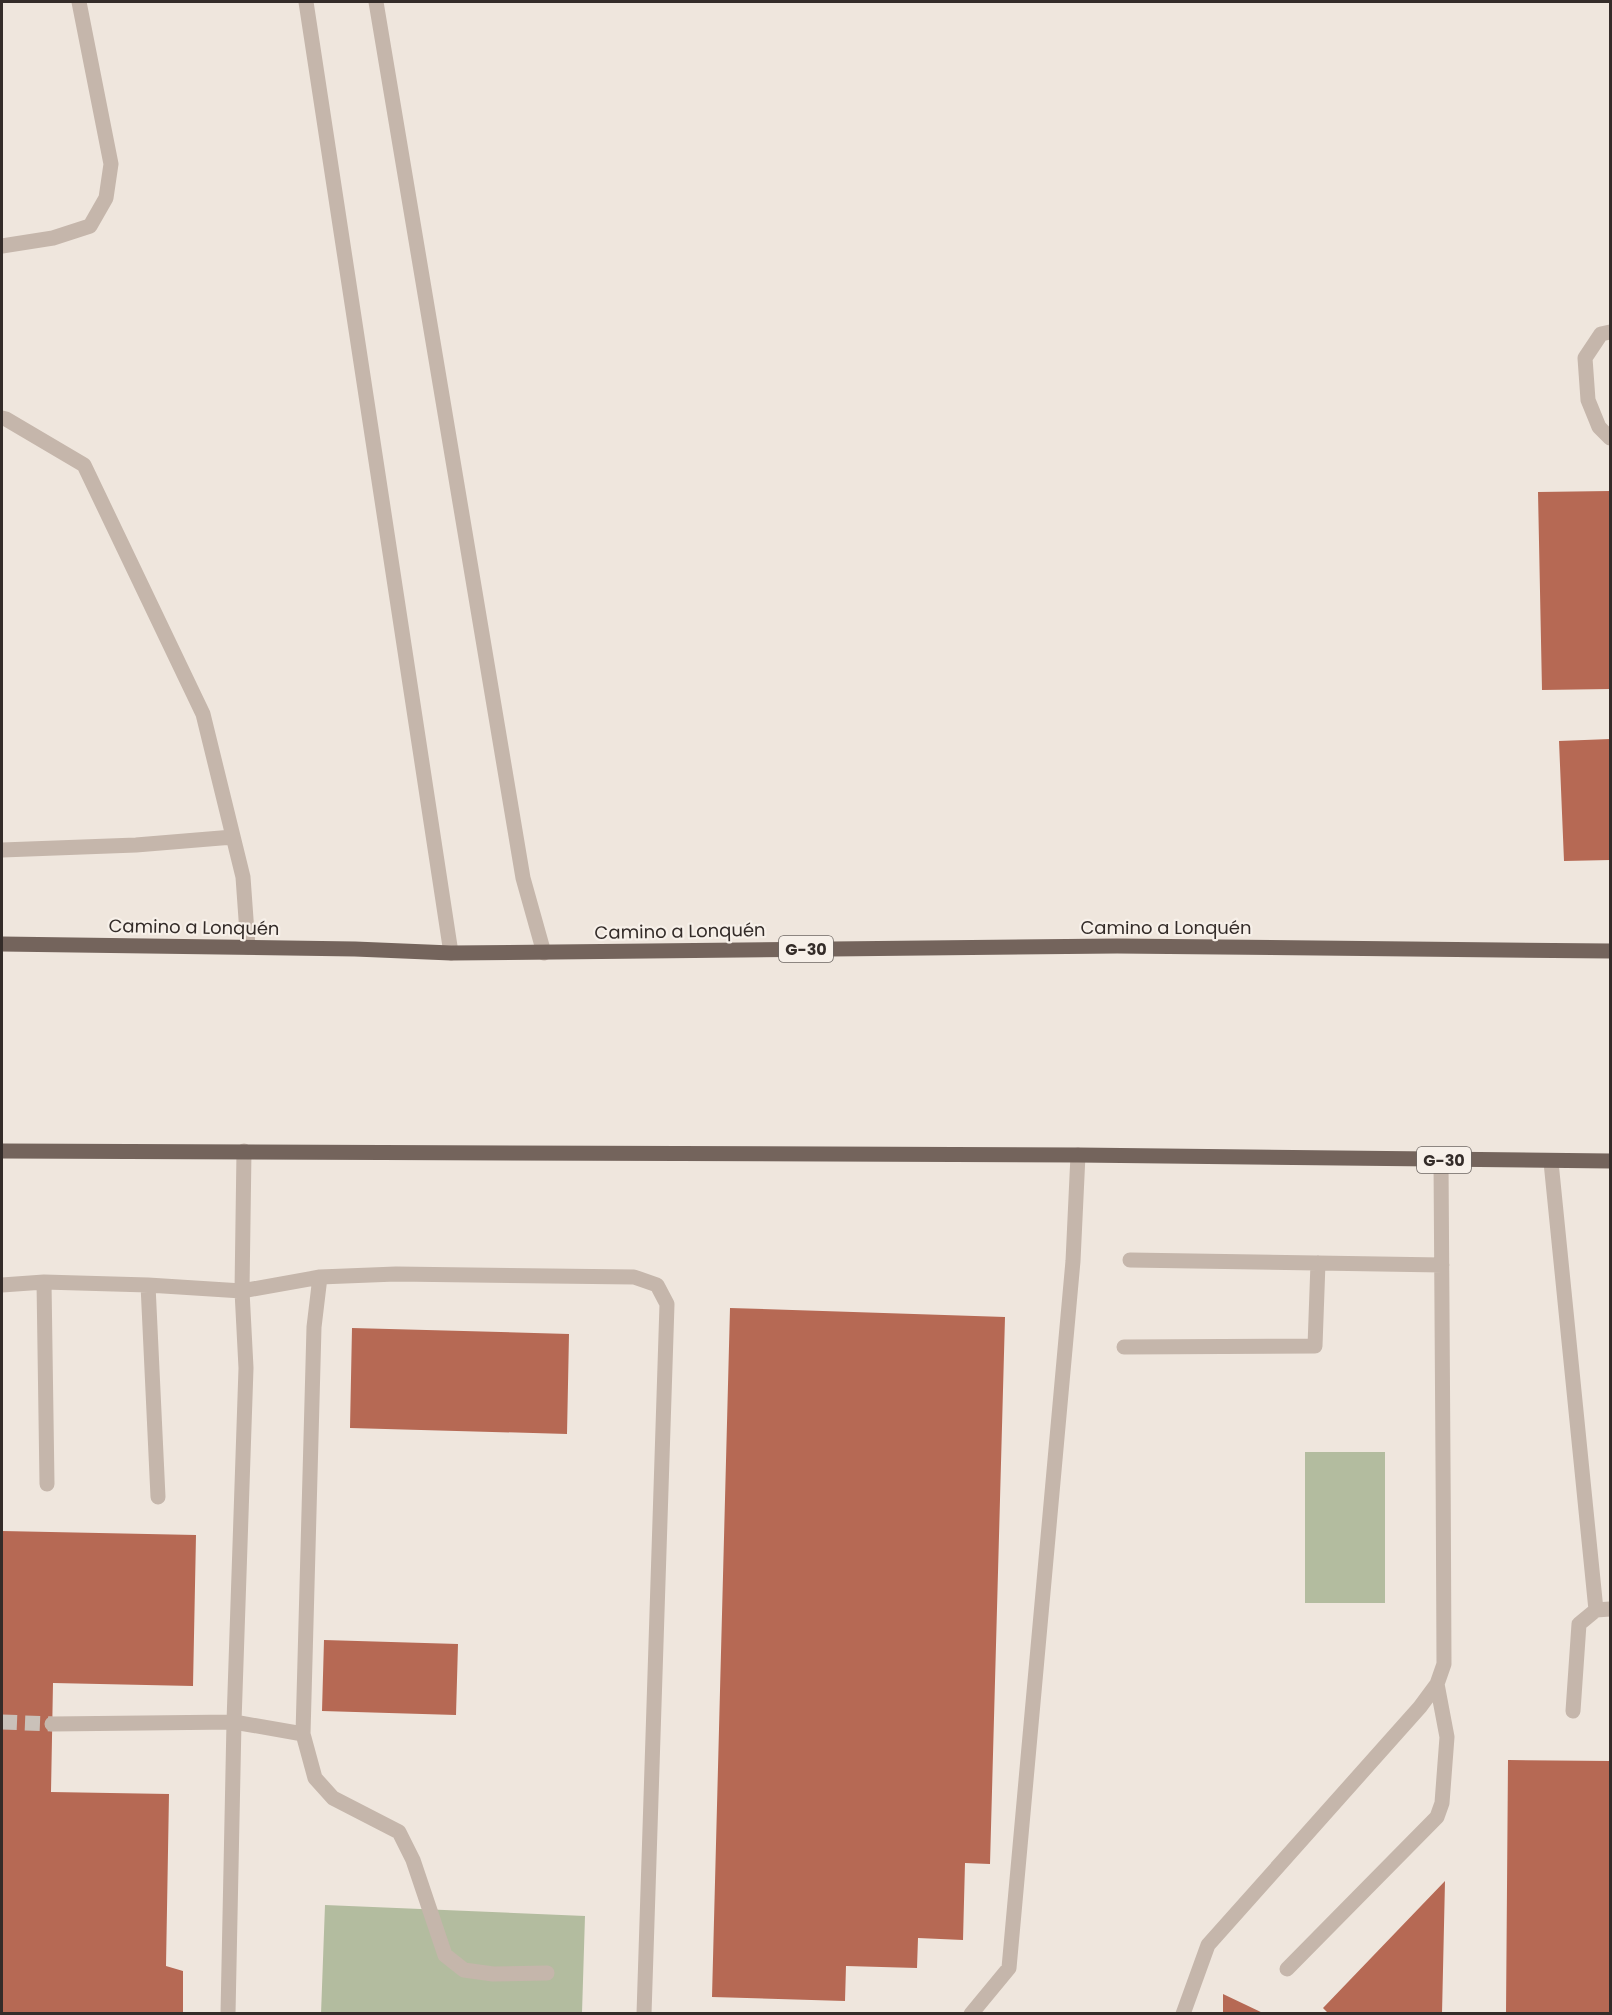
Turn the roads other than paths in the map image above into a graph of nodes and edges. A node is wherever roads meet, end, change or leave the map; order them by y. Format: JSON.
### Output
{"nodes":[{"id":1,"x":79,"y":2,"type":"edge"},
{"id":2,"x":306,"y":2,"type":"edge"},
{"id":3,"x":376,"y":2,"type":"edge"},
{"id":4,"x":2,"y":246,"type":"edge"},
{"id":5,"x":1611,"y":332,"type":"edge"},
{"id":6,"x":2,"y":418,"type":"edge"},
{"id":7,"x":1611,"y":438,"type":"edge"},
{"id":8,"x":233,"y":837,"type":"junction"},
{"id":9,"x":2,"y":850,"type":"edge"},
{"id":10,"x":2,"y":944,"type":"edge"},
{"id":11,"x":248,"y":947,"type":"junction"},
{"id":12,"x":1611,"y":951,"type":"edge"},
{"id":13,"x":450,"y":953,"type":"junction"},
{"id":14,"x":544,"y":953,"type":"junction"},
{"id":15,"x":2,"y":1151,"type":"edge"},
{"id":16,"x":244,"y":1151,"type":"junction"},
{"id":17,"x":1078,"y":1155,"type":"junction"},
{"id":18,"x":1441,"y":1160,"type":"junction"},
{"id":19,"x":1611,"y":1161,"type":"edge"},
{"id":20,"x":1551,"y":1162,"type":"junction"},
{"id":21,"x":1130,"y":1260,"type":"dead end"},
{"id":22,"x":1318,"y":1263,"type":"junction"},
{"id":23,"x":1442,"y":1265,"type":"junction"},
{"id":24,"x":320,"y":1277,"type":"junction"},
{"id":25,"x":44,"y":1282,"type":"junction"},
{"id":26,"x":2,"y":1285,"type":"edge"},
{"id":27,"x":148,"y":1285,"type":"junction"},
{"id":28,"x":242,"y":1291,"type":"junction"},
{"id":29,"x":1124,"y":1347,"type":"dead end"},
{"id":30,"x":47,"y":1484,"type":"dead end"},
{"id":31,"x":158,"y":1497,"type":"dead end"},
{"id":32,"x":1603,"y":1610,"type":"edge"},
{"id":33,"x":1437,"y":1684,"type":"junction"},
{"id":34,"x":1573,"y":1711,"type":"dead end"},
{"id":35,"x":234,"y":1722,"type":"junction"},
{"id":36,"x":52,"y":1724,"type":"tunnel mouth"},
{"id":37,"x":303,"y":1734,"type":"junction"},
{"id":38,"x":1287,"y":1969,"type":"dead end"},
{"id":39,"x":547,"y":1972,"type":"dead end"},
{"id":40,"x":228,"y":2013,"type":"edge"},
{"id":41,"x":644,"y":2013,"type":"edge"},
{"id":42,"x":971,"y":2013,"type":"edge"},
{"id":43,"x":1184,"y":2013,"type":"edge"}],
"edges":[{"from":1,"to":4,"type":"lane"},
{"from":2,"to":13,"type":"lane"},
{"from":3,"to":14,"type":"lane"},
{"from":5,"to":7,"type":"lane"},
{"from":6,"to":8,"type":"lane"},
{"from":8,"to":9,"type":"lane"},
{"from":8,"to":11,"type":"lane"},
{"from":10,"to":11,"type":"main road","name":"Camino a Lonquén","number":"G-30"},
{"from":11,"to":13,"type":"main road","name":"Camino a Lonquén","number":"G-30"},
{"from":12,"to":14,"type":"main road","name":"Camino a Lonquén","number":"G-30"},
{"from":13,"to":14,"type":"main road","name":"Camino a Lonquén","number":"G-30"},
{"from":15,"to":16,"type":"main road","number":"G-30"},
{"from":16,"to":17,"type":"main road","number":"G-30"},
{"from":16,"to":28,"type":"lane"},
{"from":17,"to":18,"type":"main road","number":"G-30"},
{"from":17,"to":42,"type":"lane"},
{"from":18,"to":20,"type":"main road","number":"G-30"},
{"from":18,"to":23,"type":"lane"},
{"from":19,"to":20,"type":"main road","number":"G-30"},
{"from":20,"to":32,"type":"lane"},
{"from":21,"to":22,"type":"lane"},
{"from":22,"to":23,"type":"lane"},
{"from":22,"to":29,"type":"lane"},
{"from":23,"to":33,"type":"lane"},
{"from":24,"to":28,"type":"lane"},
{"from":24,"to":37,"type":"lane"},
{"from":24,"to":41,"type":"lane"},
{"from":25,"to":26,"type":"lane"},
{"from":25,"to":27,"type":"lane"},
{"from":25,"to":30,"type":"lane"},
{"from":27,"to":28,"type":"lane"},
{"from":27,"to":31,"type":"lane"},
{"from":28,"to":35,"type":"lane"},
{"from":32,"to":34,"type":"lane"},
{"from":33,"to":38,"type":"lane"},
{"from":33,"to":43,"type":"lane"},
{"from":35,"to":36,"type":"lane"},
{"from":35,"to":37,"type":"lane"},
{"from":35,"to":40,"type":"lane"},
{"from":37,"to":39,"type":"lane"}]}
